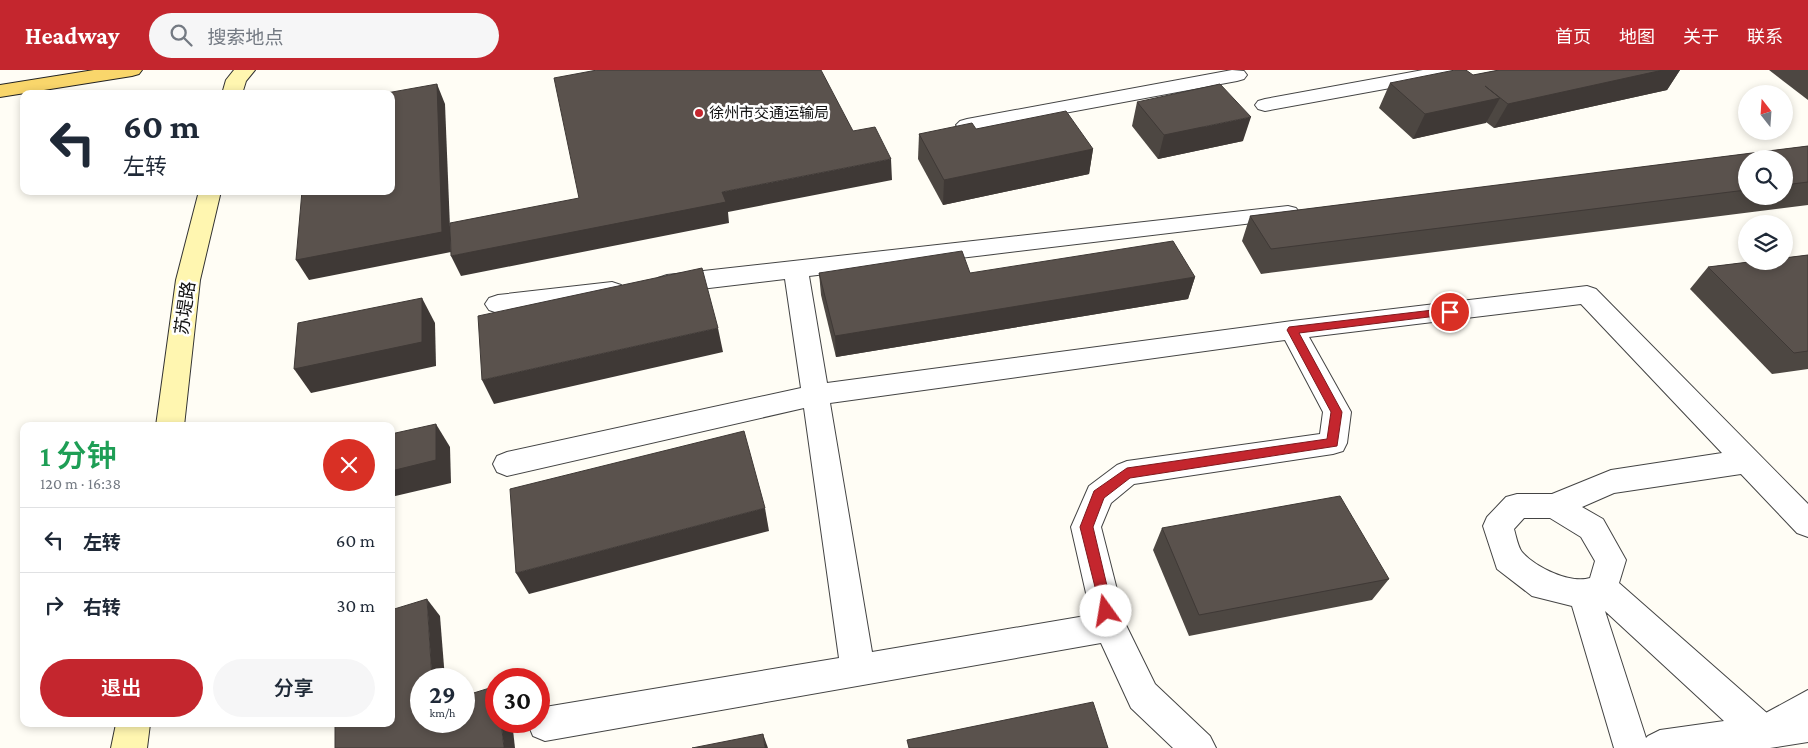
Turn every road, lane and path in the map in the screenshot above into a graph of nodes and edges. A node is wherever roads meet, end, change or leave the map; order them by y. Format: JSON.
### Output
{"nodes":[{"id":1,"x":132,"y":70,"type":"edge"},
{"id":2,"x":245,"y":70,"type":"edge"},
{"id":3,"x":1456,"y":70,"type":"edge"},
{"id":4,"x":1235,"y":73,"type":"edge"},
{"id":5,"x":233,"y":90,"type":"edge"},
{"id":6,"x":0,"y":91,"type":"edge"},
{"id":7,"x":1265,"y":104,"type":"junction"},
{"id":8,"x":1281,"y":123,"type":"dead end"},
{"id":9,"x":968,"y":125,"type":"edge"},
{"id":10,"x":209,"y":195,"type":"edge"},
{"id":11,"x":1311,"y":210,"type":"edge"},
{"id":12,"x":796,"y":270,"type":"junction"},
{"id":13,"x":498,"y":304,"type":"dead end"},
{"id":14,"x":1292,"y":330,"type":"junction"},
{"id":15,"x":816,"y":395,"type":"junction"},
{"id":16,"x":170,"y":422,"type":"edge"},
{"id":17,"x":1747,"y":461,"type":"junction"},
{"id":18,"x":507,"y":464,"type":"dead end"},
{"id":19,"x":1554,"y":506,"type":"junction"},
{"id":20,"x":1808,"y":524,"type":"edge"},
{"id":21,"x":1593,"y":591,"type":"junction"},
{"id":22,"x":1110,"y":627,"type":"junction"},
{"id":23,"x":858,"y":670,"type":"junction"},
{"id":24,"x":1808,"y":704,"type":"edge"},
{"id":25,"x":550,"y":723,"type":"edge"},
{"id":26,"x":1808,"y":725,"type":"edge"},
{"id":27,"x":133,"y":727,"type":"edge"},
{"id":28,"x":1762,"y":732,"type":"junction"},
{"id":29,"x":130,"y":748,"type":"edge"},
{"id":30,"x":1198,"y":748,"type":"edge"},
{"id":31,"x":1632,"y":748,"type":"edge"},
{"id":32,"x":1660,"y":748,"type":"edge"}],
"edges":[{"from":1,"to":6,"type":"main road"},
{"from":2,"to":5,"type":"street"},
{"from":3,"to":7,"type":"street"},
{"from":4,"to":7,"type":"street"},
{"from":4,"to":9,"type":"street"},
{"from":7,"to":8,"type":"street"},
{"from":10,"to":16,"type":"street","name":"苏堤路"},
{"from":11,"to":12,"type":"street"},
{"from":12,"to":13,"type":"street"},
{"from":12,"to":15,"type":"street"},
{"from":14,"to":15,"type":"street"},
{"from":14,"to":17,"type":"street"},
{"from":14,"to":22,"type":"street"},
{"from":15,"to":18,"type":"street"},
{"from":15,"to":23,"type":"street"},
{"from":17,"to":19,"type":"street"},
{"from":17,"to":20,"type":"street"},
{"from":19,"to":21,"type":"street"},
{"from":19,"to":21,"type":"street"},
{"from":21,"to":28,"type":"street"},
{"from":21,"to":31,"type":"street"},
{"from":22,"to":23,"type":"street"},
{"from":22,"to":30,"type":"street"},
{"from":23,"to":25,"type":"street"},
{"from":24,"to":28,"type":"lane"},
{"from":26,"to":28,"type":"street"},
{"from":27,"to":29,"type":"street"},
{"from":28,"to":32,"type":"street"}]}
